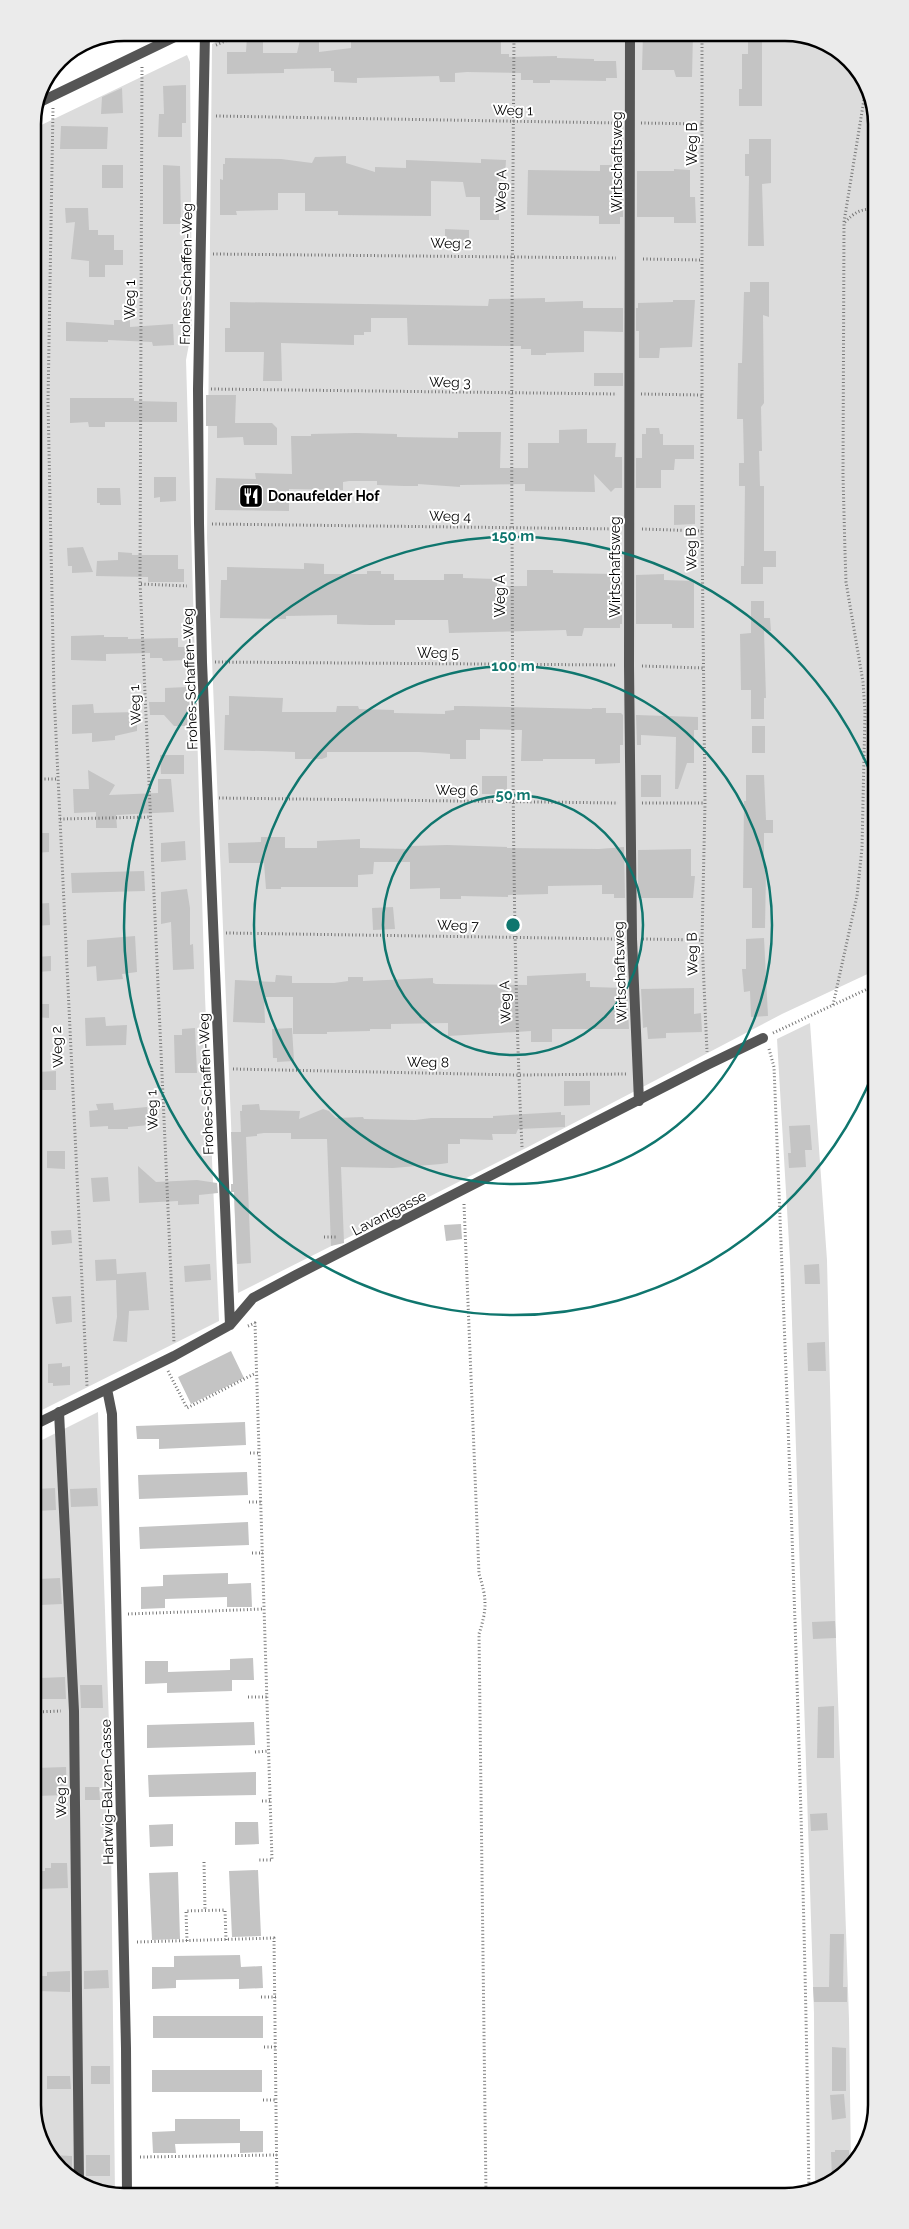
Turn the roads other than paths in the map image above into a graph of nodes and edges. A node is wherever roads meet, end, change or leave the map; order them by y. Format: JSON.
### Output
{"nodes":[{"id":1,"x":165,"y":41,"type":"edge"},
{"id":2,"x":204,"y":41,"type":"edge"},
{"id":3,"x":630,"y":41,"type":"edge"},
{"id":4,"x":46,"y":99,"type":"edge"},
{"id":5,"x":763,"y":1038,"type":"road end"},
{"id":6,"x":639,"y":1101,"type":"junction"},
{"id":7,"x":232,"y":1323,"type":"junction"},
{"id":8,"x":107,"y":1389,"type":"junction"},
{"id":9,"x":59,"y":1412,"type":"junction"},
{"id":10,"x":41,"y":1421,"type":"edge"},
{"id":11,"x":79,"y":2174,"type":"edge"},
{"id":12,"x":127,"y":2188,"type":"edge"}],
"edges":[{"from":1,"to":4,"type":"street"},
{"from":2,"to":7,"type":"street","name":"Frohes-Schaffen-Weg"},
{"from":3,"to":6,"type":"street","name":"Wirtschaftsweg"},
{"from":5,"to":6,"type":"street","name":"Lavantgasse"},
{"from":6,"to":7,"type":"street","name":"Lavantgasse"},
{"from":7,"to":8,"type":"street","name":"Lavantgasse"},
{"from":8,"to":9,"type":"street","name":"Lavantgasse"},
{"from":8,"to":12,"type":"street","name":"Hartwig-Balzen-Gasse"},
{"from":9,"to":10,"type":"street","name":"Lavantgasse"},
{"from":9,"to":11,"type":"street","name":"Weg 2"}]}
